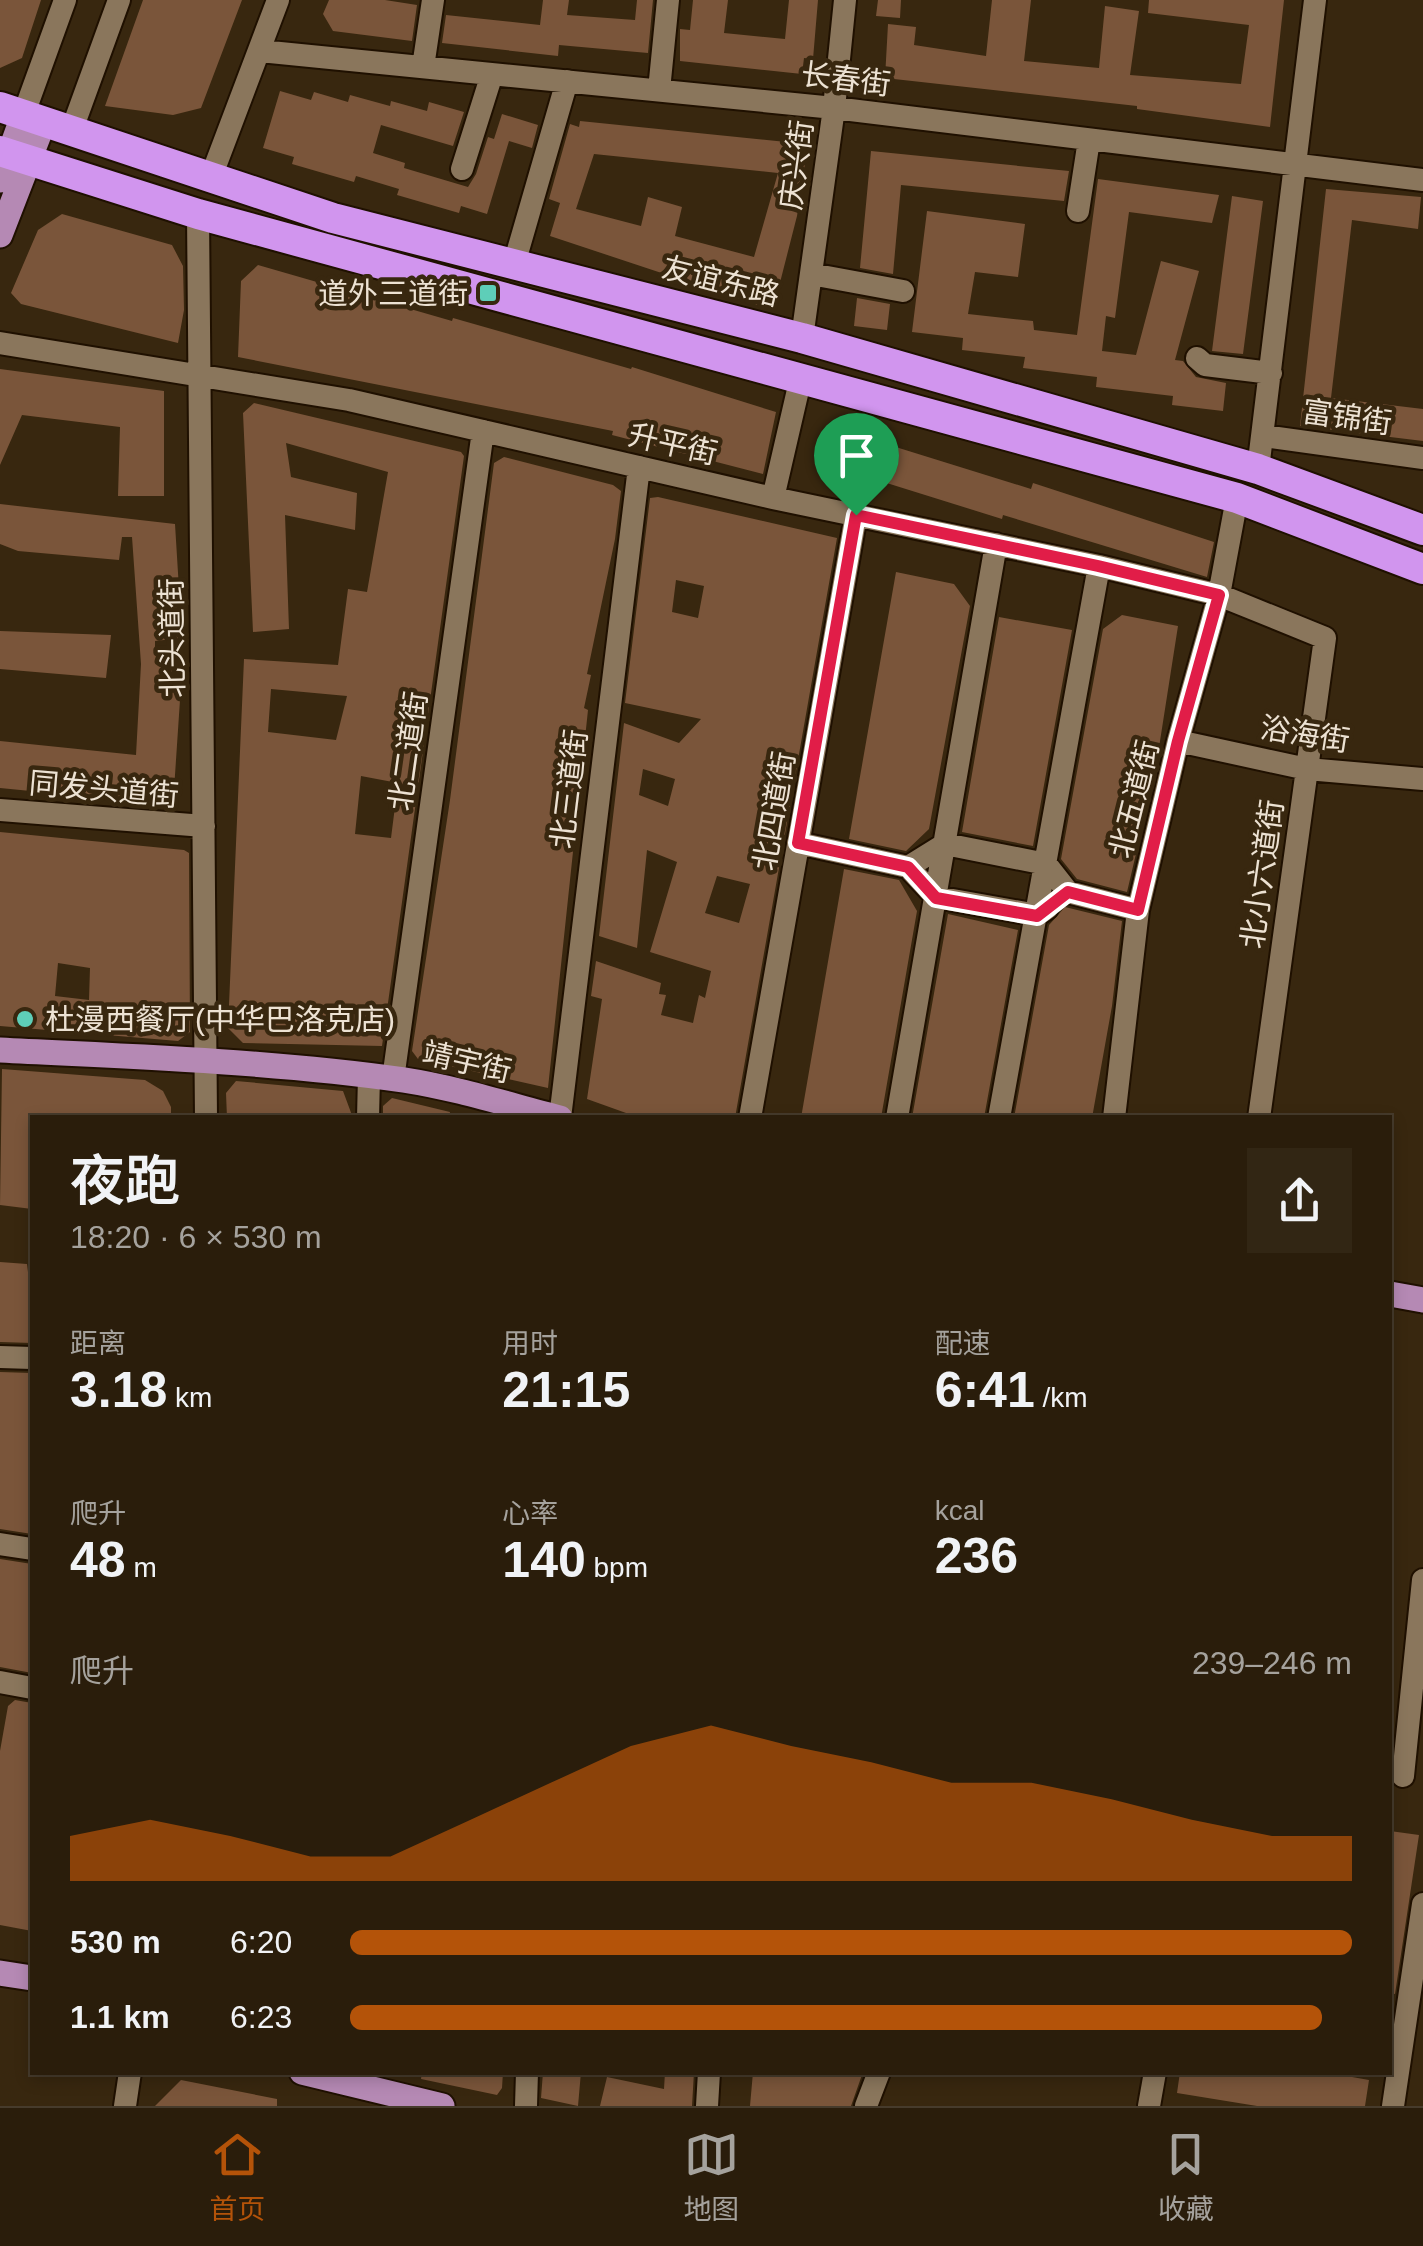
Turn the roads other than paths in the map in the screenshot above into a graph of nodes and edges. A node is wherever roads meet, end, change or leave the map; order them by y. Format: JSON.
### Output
{"nodes":[{"id":1,"x":65,"y":0,"type":"edge"},
{"id":2,"x":119,"y":0,"type":"edge"},
{"id":3,"x":278,"y":0,"type":"edge"},
{"id":4,"x":433,"y":0,"type":"edge"},
{"id":5,"x":668,"y":0,"type":"edge"},
{"id":6,"x":845,"y":0,"type":"edge"},
{"id":7,"x":1315,"y":0,"type":"edge"},
{"id":8,"x":260,"y":50,"type":"junction"},
{"id":9,"x":423,"y":67,"type":"junction"},
{"id":10,"x":492,"y":74,"type":"junction"},
{"id":11,"x":567,"y":81,"type":"junction"},
{"id":12,"x":659,"y":90,"type":"junction"},
{"id":13,"x":834,"y":108,"type":"junction"},
{"id":14,"x":34,"y":120,"type":"edge"},
{"id":15,"x":1090,"y":140,"type":"junction"},
{"id":16,"x":10,"y":162,"type":"edge"},
{"id":17,"x":1296,"y":166,"type":"junction"},
{"id":18,"x":462,"y":169,"type":"dead end"},
{"id":19,"x":211,"y":177,"type":"junction"},
{"id":20,"x":1423,"y":180,"type":"edge"},
{"id":21,"x":1078,"y":210,"type":"dead end"},
{"id":22,"x":198,"y":214,"type":"junction"},
{"id":23,"x":0,"y":235,"type":"edge"},
{"id":24,"x":514,"y":264,"type":"junction"},
{"id":25,"x":811,"y":274,"type":"junction"},
{"id":26,"x":903,"y":291,"type":"dead end"},
{"id":27,"x":802,"y":338,"type":"junction"},
{"id":28,"x":0,"y":342,"type":"edge"},
{"id":29,"x":1197,"y":358,"type":"dead end"},
{"id":30,"x":1271,"y":374,"type":"junction"},
{"id":31,"x":200,"y":375,"type":"junction"},
{"id":32,"x":801,"y":377,"type":"junction"},
{"id":33,"x":483,"y":431,"type":"junction"},
{"id":34,"x":1264,"y":436,"type":"junction"},
{"id":35,"x":1423,"y":458,"type":"edge"},
{"id":36,"x":639,"y":467,"type":"junction"},
{"id":37,"x":1258,"y":470,"type":"junction"},
{"id":38,"x":774,"y":498,"type":"junction"},
{"id":39,"x":1237,"y":498,"type":"junction"},
{"id":40,"x":856,"y":515,"type":"junction"},
{"id":41,"x":1423,"y":530,"type":"edge"},
{"id":42,"x":996,"y":544,"type":"junction"},
{"id":43,"x":1098,"y":566,"type":"junction"},
{"id":44,"x":1423,"y":568,"type":"edge"},
{"id":45,"x":1219,"y":595,"type":"junction"},
{"id":46,"x":1325,"y":638,"type":"joint"},
{"id":47,"x":1178,"y":741,"type":"junction"},
{"id":48,"x":1307,"y":768,"type":"junction"},
{"id":49,"x":1423,"y":779,"type":"edge"},
{"id":50,"x":0,"y":810,"type":"edge"},
{"id":51,"x":204,"y":826,"type":"junction"},
{"id":52,"x":798,"y":843,"type":"junction"},
{"id":53,"x":946,"y":844,"type":"junction"},
{"id":54,"x":1046,"y":864,"type":"junction"},
{"id":55,"x":908,"y":867,"type":"junction"},
{"id":56,"x":1068,"y":892,"type":"junction"},
{"id":57,"x":936,"y":898,"type":"junction"},
{"id":58,"x":1138,"y":910,"type":"junction"},
{"id":59,"x":1037,"y":916,"type":"junction"},
{"id":60,"x":0,"y":1050,"type":"edge"},
{"id":61,"x":206,"y":1061,"type":"junction"},
{"id":62,"x":381,"y":1077,"type":"junction"},
{"id":63,"x":206,"y":1115,"type":"edge"},
{"id":64,"x":369,"y":1115,"type":"edge"},
{"id":65,"x":547,"y":1115,"type":"edge"},
{"id":66,"x":560,"y":1115,"type":"edge"},
{"id":67,"x":751,"y":1115,"type":"edge"},
{"id":68,"x":898,"y":1115,"type":"edge"},
{"id":69,"x":1001,"y":1115,"type":"edge"},
{"id":70,"x":1114,"y":1115,"type":"edge"},
{"id":71,"x":1260,"y":1115,"type":"edge"},
{"id":72,"x":1392,"y":1294,"type":"edge"},
{"id":73,"x":1423,"y":1300,"type":"edge"},
{"id":74,"x":0,"y":1358,"type":"edge"},
{"id":75,"x":30,"y":1358,"type":"edge"},
{"id":76,"x":0,"y":1544,"type":"edge"},
{"id":77,"x":30,"y":1549,"type":"edge"},
{"id":78,"x":1423,"y":1580,"type":"edge"},
{"id":79,"x":0,"y":1682,"type":"edge"},
{"id":80,"x":30,"y":1688,"type":"edge"},
{"id":81,"x":1405,"y":1776,"type":"edge"},
{"id":82,"x":1423,"y":1904,"type":"edge"},
{"id":83,"x":0,"y":1973,"type":"edge"},
{"id":84,"x":30,"y":1978,"type":"edge"},
{"id":85,"x":130,"y":2075,"type":"edge"},
{"id":86,"x":312,"y":2075,"type":"edge"},
{"id":87,"x":527,"y":2075,"type":"edge"},
{"id":88,"x":709,"y":2075,"type":"edge"},
{"id":89,"x":878,"y":2075,"type":"edge"},
{"id":90,"x":1155,"y":2075,"type":"edge"},
{"id":91,"x":125,"y":2106,"type":"edge"},
{"id":92,"x":442,"y":2106,"type":"edge"},
{"id":93,"x":526,"y":2106,"type":"edge"},
{"id":94,"x":707,"y":2106,"type":"edge"},
{"id":95,"x":866,"y":2106,"type":"edge"},
{"id":96,"x":1150,"y":2106,"type":"edge"},
{"id":97,"x":1393,"y":2106,"type":"edge"}],
"edges":[{"from":1,"to":14,"type":"street"},
{"from":2,"to":14,"type":"street"},
{"from":3,"to":8,"type":"street"},
{"from":4,"to":9,"type":"street"},
{"from":5,"to":12,"type":"street"},
{"from":6,"to":13,"type":"street","name":"庆兴街"},
{"from":7,"to":17,"type":"street"},
{"from":8,"to":9,"type":"street","name":"长春街"},
{"from":8,"to":19,"type":"street"},
{"from":9,"to":10,"type":"street","name":"长春街"},
{"from":10,"to":11,"type":"street","name":"长春街"},
{"from":10,"to":18,"type":"street"},
{"from":11,"to":12,"type":"street","name":"长春街"},
{"from":11,"to":24,"type":"street"},
{"from":12,"to":13,"type":"street","name":"长春街"},
{"from":13,"to":15,"type":"street","name":"长春街"},
{"from":13,"to":25,"type":"street","name":"庆兴街"},
{"from":14,"to":16,"type":"main road"},
{"from":14,"to":19,"type":"highway","name":"友谊东路"},
{"from":15,"to":17,"type":"street","name":"长春街"},
{"from":15,"to":21,"type":"street"},
{"from":16,"to":22,"type":"highway"},
{"from":16,"to":23,"type":"main road"},
{"from":17,"to":20,"type":"street","name":"长春街"},
{"from":17,"to":30,"type":"street"},
{"from":19,"to":24,"type":"highway","name":"友谊东路"},
{"from":22,"to":31,"type":"street","name":"北头道街"},
{"from":22,"to":32,"type":"highway"},
{"from":24,"to":27,"type":"highway","name":"友谊东路"},
{"from":25,"to":26,"type":"street"},
{"from":25,"to":27,"type":"street","name":"庆兴街"},
{"from":27,"to":37,"type":"highway","name":"友谊东路"},
{"from":28,"to":31,"type":"street","name":"升平街"},
{"from":29,"to":30,"type":"street"},
{"from":30,"to":34,"type":"street"},
{"from":31,"to":33,"type":"street","name":"升平街"},
{"from":31,"to":51,"type":"street","name":"北头道街"},
{"from":32,"to":38,"type":"street"},
{"from":32,"to":39,"type":"highway"},
{"from":33,"to":36,"type":"street","name":"升平街"},
{"from":33,"to":62,"type":"street","name":"北二道街"},
{"from":34,"to":35,"type":"street","name":"富锦街"},
{"from":34,"to":37,"type":"street"},
{"from":36,"to":38,"type":"street","name":"升平街"},
{"from":36,"to":66,"type":"street","name":"北三道街"},
{"from":37,"to":41,"type":"highway","name":"友谊东路"},
{"from":38,"to":40,"type":"street","name":"升平街"},
{"from":39,"to":44,"type":"highway"},
{"from":39,"to":45,"type":"street","name":"北五道街"},
{"from":40,"to":42,"type":"street","name":"升平街"},
{"from":40,"to":52,"type":"street","name":"北四道街"},
{"from":42,"to":43,"type":"street","name":"升平街"},
{"from":42,"to":53,"type":"street"},
{"from":43,"to":45,"type":"street","name":"升平街"},
{"from":43,"to":54,"type":"street"},
{"from":45,"to":46,"type":"street","name":"升平街"},
{"from":45,"to":47,"type":"street","name":"北五道街"},
{"from":46,"to":48,"type":"street","name":"北小六道街"},
{"from":47,"to":48,"type":"street","name":"浴海街"},
{"from":47,"to":58,"type":"street","name":"北五道街"},
{"from":48,"to":49,"type":"street","name":"浴海街"},
{"from":48,"to":71,"type":"street","name":"北小六道街"},
{"from":50,"to":51,"type":"street","name":"同发头道街"},
{"from":51,"to":61,"type":"street","name":"北头道街"},
{"from":52,"to":55,"type":"street"},
{"from":52,"to":67,"type":"street","name":"北四道街"},
{"from":53,"to":54,"type":"street"},
{"from":53,"to":55,"type":"street"},
{"from":53,"to":57,"type":"street"},
{"from":54,"to":56,"type":"street"},
{"from":54,"to":59,"type":"street"},
{"from":55,"to":57,"type":"street"},
{"from":56,"to":58,"type":"street"},
{"from":56,"to":59,"type":"street"},
{"from":57,"to":59,"type":"street"},
{"from":57,"to":68,"type":"street"},
{"from":58,"to":70,"type":"street","name":"北五道街"},
{"from":59,"to":69,"type":"street"},
{"from":60,"to":61,"type":"main road","name":"靖宇街"},
{"from":61,"to":62,"type":"main road","name":"靖宇街"},
{"from":61,"to":63,"type":"street","name":"北头道街"},
{"from":62,"to":64,"type":"street","name":"北二道街"},
{"from":62,"to":65,"type":"main road","name":"靖宇街"},
{"from":72,"to":73,"type":"main road"},
{"from":74,"to":75,"type":"street"},
{"from":76,"to":77,"type":"street"},
{"from":78,"to":81,"type":"street"},
{"from":79,"to":80,"type":"street"},
{"from":82,"to":97,"type":"street"},
{"from":83,"to":84,"type":"main road"},
{"from":85,"to":91,"type":"street"},
{"from":86,"to":92,"type":"main road"},
{"from":87,"to":93,"type":"street"},
{"from":88,"to":94,"type":"street"},
{"from":89,"to":95,"type":"street"},
{"from":90,"to":96,"type":"street"}]}
